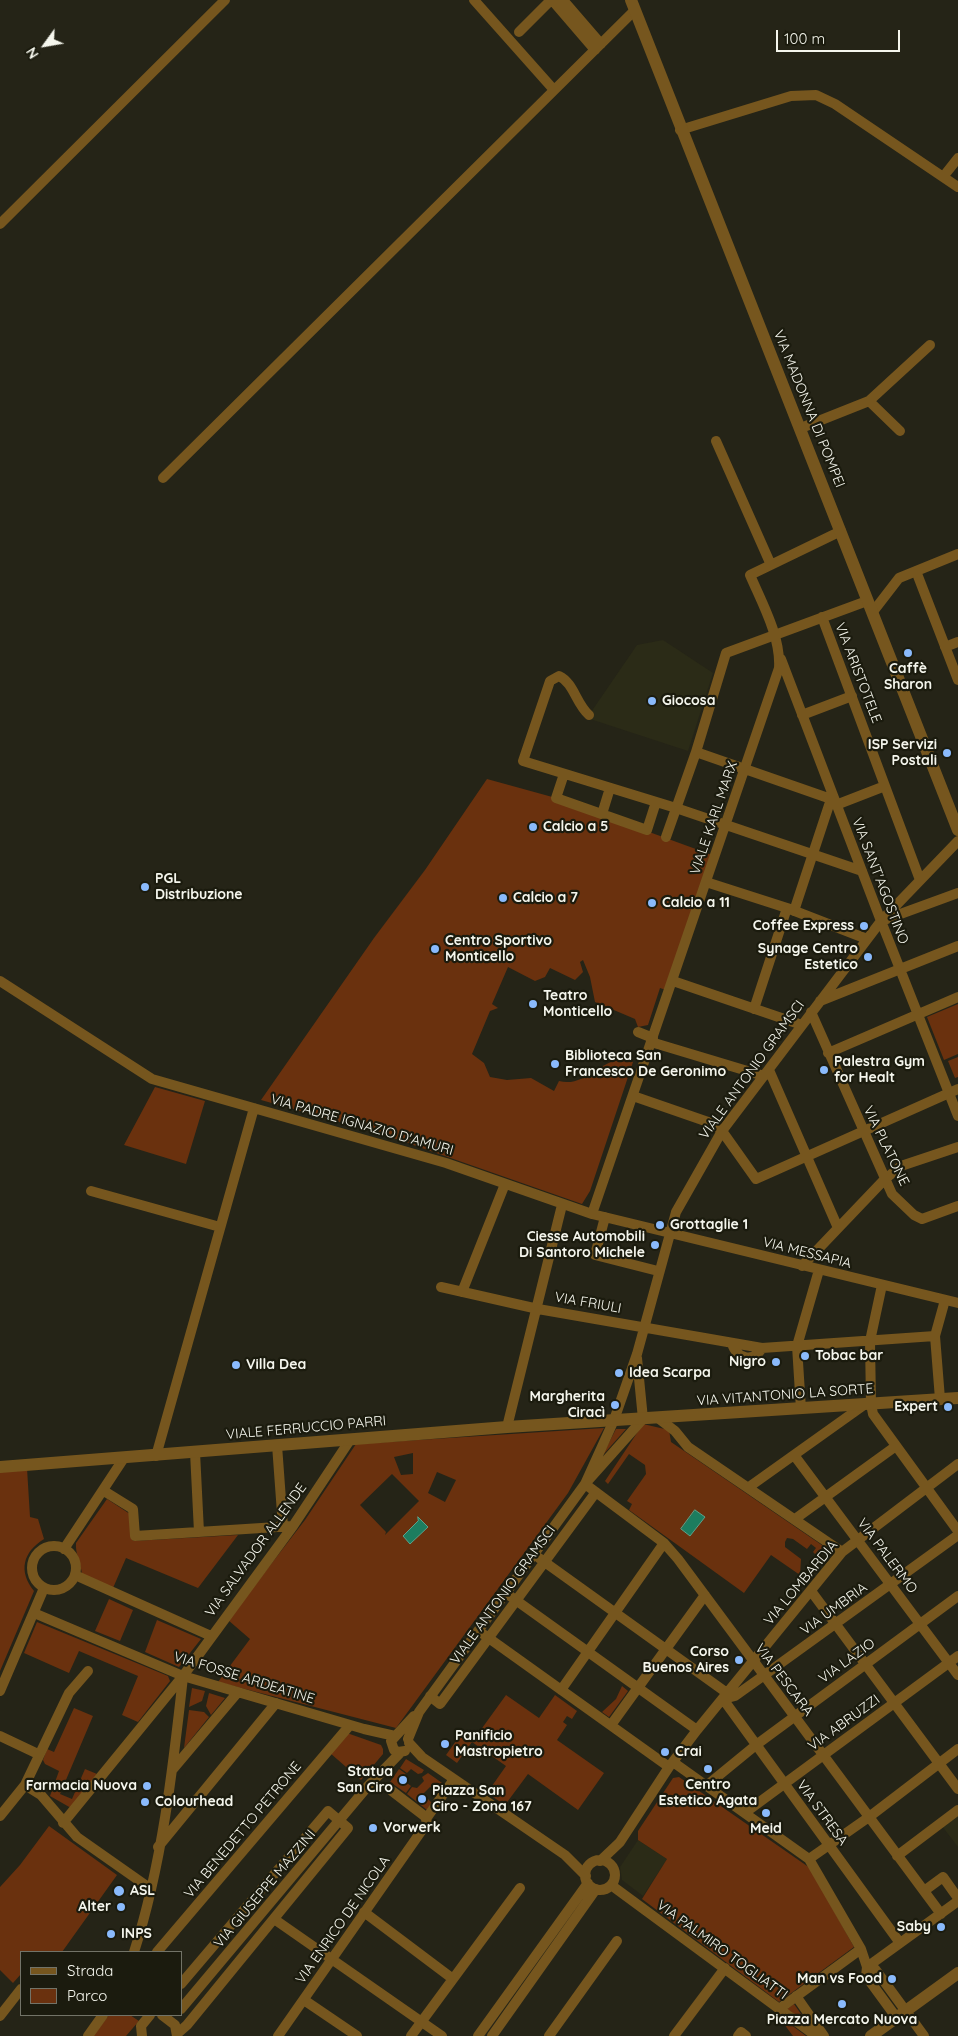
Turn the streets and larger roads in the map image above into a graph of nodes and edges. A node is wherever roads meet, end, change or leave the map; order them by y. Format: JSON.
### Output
{"nodes":[{"id":1,"x":225,"y":0,"type":"edge"},
{"id":2,"x":474,"y":0,"type":"edge"},
{"id":3,"x":551,"y":0,"type":"edge"},
{"id":4,"x":563,"y":0,"type":"edge"},
{"id":5,"x":633,"y":5,"type":"edge"},
{"id":6,"x":519,"y":32,"type":"dead end"},
{"id":7,"x":598,"y":47,"type":"junction"},
{"id":8,"x":554,"y":90,"type":"junction"},
{"id":9,"x":680,"y":130,"type":"junction"},
{"id":10,"x":958,"y":158,"type":"edge"},
{"id":11,"x":943,"y":177,"type":"junction"},
{"id":12,"x":958,"y":187,"type":"edge"},
{"id":13,"x":0,"y":224,"type":"edge"},
{"id":14,"x":930,"y":345,"type":"dead end"},
{"id":15,"x":869,"y":401,"type":"junction"},
{"id":16,"x":801,"y":428,"type":"junction"},
{"id":17,"x":900,"y":432,"type":"dead end"},
{"id":18,"x":716,"y":441,"type":"dead end"},
{"id":19,"x":162,"y":478,"type":"dead end"},
{"id":20,"x":841,"y":531,"type":"junction"},
{"id":21,"x":958,"y":554,"type":"edge"},
{"id":22,"x":771,"y":565,"type":"junction"},
{"id":23,"x":916,"y":571,"type":"junction"},
{"id":24,"x":867,"y":600,"type":"junction"},
{"id":25,"x":872,"y":613,"type":"junction"},
{"id":26,"x":822,"y":617,"type":"junction"},
{"id":27,"x":774,"y":635,"type":"junction"},
{"id":28,"x":958,"y":642,"type":"edge"},
{"id":29,"x":945,"y":647,"type":"junction"},
{"id":30,"x":780,"y":655,"type":"junction"},
{"id":31,"x":958,"y":680,"type":"edge"},
{"id":32,"x":852,"y":696,"type":"junction"},
{"id":33,"x":589,"y":715,"type":"dead end"},
{"id":34,"x":802,"y":715,"type":"junction"},
{"id":35,"x":696,"y":752,"type":"junction"},
{"id":36,"x":745,"y":769,"type":"junction"},
{"id":37,"x":564,"y":774,"type":"junction"},
{"id":38,"x":885,"y":786,"type":"junction"},
{"id":39,"x":610,"y":788,"type":"junction"},
{"id":40,"x":833,"y":800,"type":"junction"},
{"id":41,"x":656,"y":802,"type":"junction"},
{"id":42,"x":676,"y":808,"type":"junction"},
{"id":43,"x":602,"y":814,"type":"junction"},
{"id":44,"x":726,"y":825,"type":"junction"},
{"id":45,"x":958,"y":830,"type":"edge"},
{"id":46,"x":666,"y":838,"type":"dead end"},
{"id":47,"x":958,"y":841,"type":"edge"},
{"id":48,"x":812,"y":855,"type":"junction"},
{"id":49,"x":862,"y":871,"type":"junction"},
{"id":50,"x":920,"y":880,"type":"junction"},
{"id":51,"x":706,"y":882,"type":"junction"},
{"id":52,"x":958,"y":893,"type":"edge"},
{"id":53,"x":790,"y":910,"type":"junction"},
{"id":54,"x":880,"y":921,"type":"junction"},
{"id":55,"x":867,"y":939,"type":"junction"},
{"id":56,"x":958,"y":946,"type":"edge"},
{"id":57,"x":900,"y":969,"type":"junction"},
{"id":58,"x":0,"y":981,"type":"edge"},
{"id":59,"x":673,"y":981,"type":"junction"},
{"id":60,"x":958,"y":997,"type":"edge"},
{"id":61,"x":818,"y":1001,"type":"junction"},
{"id":62,"x":754,"y":1009,"type":"junction"},
{"id":63,"x":811,"y":1012,"type":"junction"},
{"id":64,"x":918,"y":1013,"type":"junction"},
{"id":65,"x":802,"y":1025,"type":"junction"},
{"id":66,"x":638,"y":1032,"type":"dead end"},
{"id":67,"x":652,"y":1040,"type":"junction"},
{"id":68,"x":828,"y":1053,"type":"junction"},
{"id":69,"x":766,"y":1073,"type":"junction"},
{"id":70,"x":954,"y":1091,"type":"edge"},
{"id":71,"x":633,"y":1096,"type":"junction"},
{"id":72,"x":254,"y":1108,"type":"junction"},
{"id":73,"x":958,"y":1116,"type":"edge"},
{"id":74,"x":722,"y":1131,"type":"junction"},
{"id":75,"x":863,"y":1131,"type":"junction"},
{"id":76,"x":958,"y":1147,"type":"edge"},
{"id":77,"x":808,"y":1155,"type":"junction"},
{"id":78,"x":884,"y":1180,"type":"junction"},
{"id":79,"x":506,"y":1184,"type":"junction"},
{"id":80,"x":91,"y":1191,"type":"dead end"},
{"id":81,"x":562,"y":1205,"type":"junction"},
{"id":82,"x":958,"y":1206,"type":"edge"},
{"id":83,"x":592,"y":1214,"type":"junction"},
{"id":84,"x":605,"y":1217,"type":"junction"},
{"id":85,"x":220,"y":1227,"type":"junction"},
{"id":86,"x":838,"y":1228,"type":"junction"},
{"id":87,"x":668,"y":1234,"type":"junction"},
{"id":88,"x":802,"y":1266,"type":"junction"},
{"id":89,"x":819,"y":1270,"type":"junction"},
{"id":90,"x":658,"y":1271,"type":"junction"},
{"id":91,"x":882,"y":1285,"type":"junction"},
{"id":92,"x":441,"y":1287,"type":"dead end"},
{"id":93,"x":462,"y":1292,"type":"junction"},
{"id":94,"x":945,"y":1300,"type":"junction"},
{"id":95,"x":958,"y":1303,"type":"edge"},
{"id":96,"x":538,"y":1309,"type":"junction"},
{"id":97,"x":644,"y":1327,"type":"junction"},
{"id":98,"x":935,"y":1336,"type":"junction"},
{"id":99,"x":870,"y":1341,"type":"junction"},
{"id":100,"x":797,"y":1346,"type":"junction"},
{"id":101,"x":637,"y":1354,"type":"junction"},
{"id":102,"x":958,"y":1398,"type":"edge"},
{"id":103,"x":940,"y":1399,"type":"junction"},
{"id":104,"x":867,"y":1404,"type":"junction"},
{"id":105,"x":831,"y":1406,"type":"junction"},
{"id":106,"x":801,"y":1409,"type":"junction"},
{"id":107,"x":679,"y":1417,"type":"junction"},
{"id":108,"x":643,"y":1418,"type":"junction"},
{"id":109,"x":658,"y":1418,"type":"junction"},
{"id":110,"x":614,"y":1420,"type":"junction"},
{"id":111,"x":507,"y":1426,"type":"junction"},
{"id":112,"x":832,"y":1427,"type":"junction"},
{"id":113,"x":680,"y":1438,"type":"junction"},
{"id":114,"x":350,"y":1440,"type":"junction"},
{"id":115,"x":278,"y":1445,"type":"junction"},
{"id":116,"x":896,"y":1446,"type":"junction"},
{"id":117,"x":195,"y":1452,"type":"junction"},
{"id":118,"x":794,"y":1455,"type":"junction"},
{"id":119,"x":156,"y":1456,"type":"junction"},
{"id":120,"x":124,"y":1458,"type":"junction"},
{"id":121,"x":958,"y":1464,"type":"edge"},
{"id":122,"x":0,"y":1467,"type":"edge"},
{"id":123,"x":585,"y":1484,"type":"junction"},
{"id":124,"x":749,"y":1488,"type":"junction"},
{"id":125,"x":926,"y":1488,"type":"junction"},
{"id":126,"x":104,"y":1491,"type":"junction"},
{"id":127,"x":596,"y":1492,"type":"junction"},
{"id":128,"x":826,"y":1496,"type":"junction"},
{"id":129,"x":795,"y":1519,"type":"junction"},
{"id":130,"x":288,"y":1526,"type":"junction"},
{"id":131,"x":199,"y":1532,"type":"junction"},
{"id":132,"x":958,"y":1533,"type":"edge"},
{"id":133,"x":857,"y":1539,"type":"junction"},
{"id":134,"x":664,"y":1543,"type":"junction"},
{"id":135,"x":64,"y":1549,"type":"junction"},
{"id":136,"x":842,"y":1552,"type":"junction"},
{"id":137,"x":534,"y":1554,"type":"junction"},
{"id":138,"x":545,"y":1562,"type":"junction"},
{"id":139,"x":75,"y":1575,"type":"junction"},
{"id":140,"x":891,"y":1585,"type":"junction"},
{"id":141,"x":44,"y":1588,"type":"junction"},
{"id":142,"x":811,"y":1591,"type":"junction"},
{"id":143,"x":506,"y":1593,"type":"junction"},
{"id":144,"x":705,"y":1595,"type":"junction"},
{"id":145,"x":958,"y":1596,"type":"edge"},
{"id":146,"x":516,"y":1600,"type":"junction"},
{"id":147,"x":34,"y":1613,"type":"junction"},
{"id":148,"x":615,"y":1613,"type":"junction"},
{"id":149,"x":837,"y":1624,"type":"junction"},
{"id":150,"x":921,"y":1624,"type":"junction"},
{"id":151,"x":478,"y":1631,"type":"junction"},
{"id":152,"x":211,"y":1636,"type":"junction"},
{"id":153,"x":488,"y":1638,"type":"junction"},
{"id":154,"x":665,"y":1649,"type":"junction"},
{"id":155,"x":588,"y":1652,"type":"junction"},
{"id":156,"x":954,"y":1660,"type":"edge"},
{"id":157,"x":752,"y":1662,"type":"junction"},
{"id":158,"x":866,"y":1664,"type":"junction"},
{"id":159,"x":88,"y":1671,"type":"dead end"},
{"id":160,"x":958,"y":1674,"type":"edge"},
{"id":161,"x":183,"y":1676,"type":"junction"},
{"id":162,"x":763,"y":1676,"type":"junction"},
{"id":163,"x":638,"y":1688,"type":"junction"},
{"id":164,"x":561,"y":1690,"type":"junction"},
{"id":165,"x":0,"y":1691,"type":"edge"},
{"id":166,"x":238,"y":1692,"type":"junction"},
{"id":167,"x":430,"y":1696,"type":"junction"},
{"id":168,"x":725,"y":1696,"type":"junction"},
{"id":169,"x":276,"y":1703,"type":"junction"},
{"id":170,"x":894,"y":1703,"type":"junction"},
{"id":171,"x":794,"y":1718,"type":"junction"},
{"id":172,"x":350,"y":1725,"type":"junction"},
{"id":173,"x":611,"y":1725,"type":"junction"},
{"id":174,"x":697,"y":1730,"type":"junction"},
{"id":175,"x":0,"y":1736,"type":"edge"},
{"id":176,"x":400,"y":1743,"type":"junction"},
{"id":177,"x":756,"y":1745,"type":"junction"},
{"id":178,"x":958,"y":1749,"type":"edge"},
{"id":179,"x":38,"y":1754,"type":"junction"},
{"id":180,"x":823,"y":1756,"type":"junction"},
{"id":181,"x":671,"y":1764,"type":"junction"},
{"id":182,"x":939,"y":1764,"type":"junction"},
{"id":183,"x":173,"y":1770,"type":"junction"},
{"id":184,"x":454,"y":1779,"type":"junction"},
{"id":185,"x":784,"y":1784,"type":"junction"},
{"id":186,"x":25,"y":1785,"type":"junction"},
{"id":187,"x":706,"y":1786,"type":"junction"},
{"id":188,"x":388,"y":1788,"type":"dead end"},
{"id":189,"x":958,"y":1789,"type":"edge"},
{"id":190,"x":958,"y":1810,"type":"edge"},
{"id":191,"x":746,"y":1812,"type":"junction"},
{"id":192,"x":0,"y":1816,"type":"edge"},
{"id":193,"x":869,"y":1817,"type":"junction"},
{"id":194,"x":427,"y":1818,"type":"junction"},
{"id":195,"x":340,"y":1822,"type":"junction"},
{"id":196,"x":63,"y":1823,"type":"junction"},
{"id":197,"x":620,"y":1842,"type":"junction"},
{"id":198,"x":829,"y":1846,"type":"junction"},
{"id":199,"x":158,"y":1848,"type":"junction"},
{"id":200,"x":565,"y":1855,"type":"junction"},
{"id":201,"x":897,"y":1856,"type":"junction"},
{"id":202,"x":809,"y":1859,"type":"junction"},
{"id":203,"x":596,"y":1862,"type":"junction"},
{"id":204,"x":613,"y":1868,"type":"junction"},
{"id":205,"x":958,"y":1879,"type":"edge"},
{"id":206,"x":590,"y":1883,"type":"junction"},
{"id":207,"x":611,"y":1885,"type":"junction"},
{"id":208,"x":949,"y":1885,"type":"junction"},
{"id":209,"x":520,"y":1888,"type":"dead end"},
{"id":210,"x":151,"y":1889,"type":"junction"},
{"id":211,"x":924,"y":1891,"type":"junction"},
{"id":212,"x":958,"y":1899,"type":"edge"},
{"id":213,"x":364,"y":1912,"type":"junction"},
{"id":214,"x":941,"y":1914,"type":"junction"},
{"id":215,"x":274,"y":1919,"type":"junction"},
{"id":216,"x":617,"y":1940,"type":"dead end"},
{"id":217,"x":900,"y":1943,"type":"junction"},
{"id":218,"x":861,"y":1949,"type":"junction"},
{"id":219,"x":134,"y":1951,"type":"edge"},
{"id":220,"x":158,"y":1951,"type":"edge"},
{"id":221,"x":332,"y":1958,"type":"junction"},
{"id":222,"x":867,"y":1967,"type":"junction"},
{"id":223,"x":725,"y":1968,"type":"junction"},
{"id":224,"x":958,"y":1973,"type":"edge"},
{"id":225,"x":452,"y":1979,"type":"junction"},
{"id":226,"x":182,"y":1983,"type":"edge"},
{"id":227,"x":20,"y":1990,"type":"edge"},
{"id":228,"x":796,"y":1996,"type":"junction"},
{"id":229,"x":304,"y":2000,"type":"junction"},
{"id":230,"x":182,"y":2008,"type":"edge"},
{"id":231,"x":779,"y":2008,"type":"junction"},
{"id":232,"x":901,"y":2014,"type":"junction"},
{"id":233,"x":0,"y":2016,"type":"edge"},
{"id":234,"x":102,"y":2016,"type":"edge"},
{"id":235,"x":146,"y":2016,"type":"edge"},
{"id":236,"x":174,"y":2018,"type":"edge"},
{"id":237,"x":422,"y":2021,"type":"junction"},
{"id":238,"x":178,"y":2034,"type":"edge"},
{"id":239,"x":88,"y":2036,"type":"edge"},
{"id":240,"x":142,"y":2036,"type":"edge"},
{"id":241,"x":278,"y":2036,"type":"edge"},
{"id":242,"x":357,"y":2036,"type":"edge"},
{"id":243,"x":411,"y":2036,"type":"edge"},
{"id":244,"x":442,"y":2036,"type":"edge"},
{"id":245,"x":478,"y":2036,"type":"edge"},
{"id":246,"x":492,"y":2036,"type":"edge"},
{"id":247,"x":549,"y":2036,"type":"edge"},
{"id":248,"x":674,"y":2036,"type":"edge"},
{"id":249,"x":738,"y":2036,"type":"edge"},
{"id":250,"x":746,"y":2036,"type":"edge"},
{"id":251,"x":816,"y":2036,"type":"edge"},
{"id":252,"x":824,"y":2036,"type":"edge"},
{"id":253,"x":871,"y":2036,"type":"edge"},
{"id":254,"x":924,"y":2036,"type":"edge"}],
"edges":[{"from":1,"to":13,"type":"street"},
{"from":2,"to":8,"type":"street"},
{"from":3,"to":6,"type":"street"},
{"from":3,"to":7,"type":"street"},
{"from":4,"to":7,"type":"street"},
{"from":5,"to":7,"type":"street"},
{"from":5,"to":9,"type":"street","name":"VIA MADONNA DI POMPEI"},
{"from":7,"to":8,"type":"street"},
{"from":8,"to":19,"type":"street"},
{"from":9,"to":11,"type":"street"},
{"from":9,"to":16,"type":"street","name":"VIA MADONNA DI POMPEI"},
{"from":10,"to":11,"type":"street"},
{"from":11,"to":12,"type":"street"},
{"from":14,"to":15,"type":"street"},
{"from":15,"to":16,"type":"street"},
{"from":15,"to":17,"type":"street"},
{"from":16,"to":20,"type":"street","name":"VIA MADONNA DI POMPEI"},
{"from":18,"to":22,"type":"street"},
{"from":20,"to":22,"type":"street"},
{"from":20,"to":24,"type":"street","name":"VIA MADONNA DI POMPEI"},
{"from":21,"to":23,"type":"street"},
{"from":22,"to":27,"type":"street","name":"VIALE KARL MARX"},
{"from":23,"to":25,"type":"street"},
{"from":23,"to":29,"type":"street"},
{"from":24,"to":25,"type":"street","name":"VIA MADONNA DI POMPEI"},
{"from":24,"to":26,"type":"street"},
{"from":25,"to":45,"type":"street","name":"VIA MADONNA DI POMPEI"},
{"from":26,"to":27,"type":"street"},
{"from":26,"to":32,"type":"street","name":"VIA ARISTOTELE"},
{"from":27,"to":30,"type":"street","name":"VIALE KARL MARX"},
{"from":27,"to":35,"type":"street"},
{"from":28,"to":29,"type":"street"},
{"from":29,"to":31,"type":"street"},
{"from":30,"to":34,"type":"street","name":"VIA SANT'AGOSTINO"},
{"from":30,"to":36,"type":"street","name":"VIALE KARL MARX"},
{"from":32,"to":34,"type":"street"},
{"from":32,"to":38,"type":"street","name":"VIA ARISTOTELE"},
{"from":33,"to":37,"type":"street"},
{"from":34,"to":40,"type":"street","name":"VIA SANT'AGOSTINO"},
{"from":35,"to":36,"type":"street"},
{"from":35,"to":42,"type":"street"},
{"from":36,"to":40,"type":"street"},
{"from":36,"to":44,"type":"street","name":"VIALE KARL MARX"},
{"from":37,"to":39,"type":"street"},
{"from":37,"to":43,"type":"street"},
{"from":38,"to":40,"type":"street"},
{"from":38,"to":50,"type":"street","name":"VIA ARISTOTELE"},
{"from":39,"to":41,"type":"street"},
{"from":39,"to":43,"type":"street"},
{"from":40,"to":48,"type":"street"},
{"from":40,"to":49,"type":"street","name":"VIA SANT'AGOSTINO"},
{"from":41,"to":42,"type":"street"},
{"from":41,"to":43,"type":"street"},
{"from":42,"to":44,"type":"street"},
{"from":42,"to":46,"type":"street"},
{"from":44,"to":48,"type":"street"},
{"from":44,"to":51,"type":"street","name":"VIALE KARL MARX"},
{"from":47,"to":50,"type":"street","name":"VIALE ANTONIO GRAMSCI"},
{"from":48,"to":49,"type":"street"},
{"from":48,"to":53,"type":"street"},
{"from":49,"to":54,"type":"street","name":"VIA SANT'AGOSTINO"},
{"from":50,"to":54,"type":"street","name":"VIALE ANTONIO GRAMSCI"},
{"from":51,"to":53,"type":"street"},
{"from":51,"to":59,"type":"street","name":"VIALE KARL MARX"},
{"from":52,"to":54,"type":"street"},
{"from":53,"to":55,"type":"street"},
{"from":53,"to":62,"type":"street"},
{"from":54,"to":55,"type":"street","name":"VIALE ANTONIO GRAMSCI"},
{"from":54,"to":57,"type":"street","name":"VIA SANT'AGOSTINO"},
{"from":55,"to":61,"type":"street","name":"VIALE ANTONIO GRAMSCI"},
{"from":56,"to":57,"type":"street"},
{"from":57,"to":61,"type":"street"},
{"from":57,"to":64,"type":"street","name":"VIA SANT'AGOSTINO"},
{"from":58,"to":72,"type":"street","name":"VIA PADRE IGNAZIO D'AMURI"},
{"from":59,"to":62,"type":"street"},
{"from":59,"to":67,"type":"street","name":"VIALE KARL MARX"},
{"from":60,"to":64,"type":"street"},
{"from":61,"to":63,"type":"street","name":"VIALE ANTONIO GRAMSCI"},
{"from":62,"to":65,"type":"street"},
{"from":63,"to":65,"type":"street","name":"VIALE ANTONIO GRAMSCI"},
{"from":63,"to":68,"type":"street","name":"VIA PLATONE"},
{"from":64,"to":68,"type":"street"},
{"from":64,"to":70,"type":"street","name":"VIA SANT'AGOSTINO"},
{"from":65,"to":69,"type":"street","name":"VIALE ANTONIO GRAMSCI"},
{"from":66,"to":67,"type":"street"},
{"from":67,"to":69,"type":"street"},
{"from":67,"to":71,"type":"street","name":"VIALE KARL MARX"},
{"from":68,"to":75,"type":"street","name":"VIA PLATONE"},
{"from":69,"to":74,"type":"street","name":"VIALE ANTONIO GRAMSCI"},
{"from":69,"to":77,"type":"street"},
{"from":70,"to":73,"type":"street","name":"VIA SANT'AGOSTINO"},
{"from":70,"to":75,"type":"street"},
{"from":71,"to":74,"type":"street"},
{"from":71,"to":83,"type":"street","name":"VIALE KARL MARX"},
{"from":72,"to":79,"type":"street","name":"VIA PADRE IGNAZIO D'AMURI"},
{"from":72,"to":85,"type":"street"},
{"from":74,"to":77,"type":"street"},
{"from":74,"to":87,"type":"street","name":"VIALE ANTONIO GRAMSCI"},
{"from":75,"to":77,"type":"street"},
{"from":75,"to":78,"type":"street","name":"VIA PLATONE"},
{"from":76,"to":78,"type":"street"},
{"from":77,"to":86,"type":"street"},
{"from":78,"to":82,"type":"street","name":"VIA PLATONE"},
{"from":78,"to":86,"type":"street"},
{"from":79,"to":81,"type":"street","name":"VIA PADRE IGNAZIO D'AMURI"},
{"from":79,"to":93,"type":"street"},
{"from":80,"to":85,"type":"street"},
{"from":81,"to":83,"type":"street","name":"VIA MESSAPIA"},
{"from":81,"to":96,"type":"street"},
{"from":83,"to":84,"type":"street","name":"VIA MESSAPIA"},
{"from":84,"to":87,"type":"street","name":"VIA MESSAPIA"},
{"from":84,"to":90,"type":"street"},
{"from":85,"to":119,"type":"street"},
{"from":86,"to":88,"type":"street"},
{"from":87,"to":88,"type":"street","name":"VIA MESSAPIA"},
{"from":87,"to":90,"type":"street","name":"VIALE ANTONIO GRAMSCI"},
{"from":88,"to":89,"type":"street","name":"VIA MESSAPIA"},
{"from":89,"to":91,"type":"street","name":"VIA MESSAPIA"},
{"from":89,"to":100,"type":"street"},
{"from":90,"to":97,"type":"street","name":"VIALE ANTONIO GRAMSCI"},
{"from":91,"to":94,"type":"street","name":"VIA MESSAPIA"},
{"from":91,"to":99,"type":"street"},
{"from":92,"to":93,"type":"street","name":"VIA FRIULI"},
{"from":93,"to":96,"type":"street","name":"VIA FRIULI"},
{"from":94,"to":95,"type":"street","name":"VIA MESSAPIA"},
{"from":94,"to":98,"type":"street"},
{"from":96,"to":97,"type":"street","name":"VIA FRIULI"},
{"from":96,"to":111,"type":"street"},
{"from":97,"to":100,"type":"street","name":"VIA FRIULI"},
{"from":97,"to":101,"type":"street","name":"VIALE ANTONIO GRAMSCI"},
{"from":98,"to":99,"type":"street","name":"VIA FRIULI"},
{"from":98,"to":103,"type":"street"},
{"from":99,"to":100,"type":"street","name":"VIA FRIULI"},
{"from":99,"to":104,"type":"street"},
{"from":100,"to":106,"type":"street"},
{"from":101,"to":108,"type":"street","name":"VIALE ANTONIO GRAMSCI"},
{"from":101,"to":110,"type":"street","name":"VIALE ANTONIO GRAMSCI"},
{"from":102,"to":103,"type":"street","name":"VIA VITANTONIO LA SORTE"},
{"from":103,"to":104,"type":"street","name":"VIA VITANTONIO LA SORTE"},
{"from":104,"to":105,"type":"street","name":"VIA VITANTONIO LA SORTE"},
{"from":104,"to":112,"type":"street"},
{"from":104,"to":116,"type":"street"},
{"from":105,"to":106,"type":"street","name":"VIA VITANTONIO LA SORTE"},
{"from":105,"to":112,"type":"street"},
{"from":106,"to":107,"type":"street","name":"VIA VITANTONIO LA SORTE"},
{"from":107,"to":109,"type":"street","name":"VIA VITANTONIO LA SORTE"},
{"from":107,"to":113,"type":"street"},
{"from":108,"to":109,"type":"street","name":"VIA VITANTONIO LA SORTE"},
{"from":108,"to":110,"type":"street","name":"VIA VITANTONIO LA SORTE"},
{"from":108,"to":123,"type":"street","name":"VIALE ANTONIO GRAMSCI"},
{"from":109,"to":113,"type":"street"},
{"from":110,"to":111,"type":"street","name":"VIALE FERRUCCIO PARRI"},
{"from":110,"to":123,"type":"street","name":"VIALE ANTONIO GRAMSCI"},
{"from":111,"to":114,"type":"street","name":"VIALE FERRUCCIO PARRI"},
{"from":112,"to":118,"type":"street"},
{"from":113,"to":124,"type":"street"},
{"from":114,"to":115,"type":"street","name":"VIALE FERRUCCIO PARRI"},
{"from":114,"to":130,"type":"street","name":"VIA SALVADOR ALLENDE"},
{"from":115,"to":117,"type":"street","name":"VIALE FERRUCCIO PARRI"},
{"from":115,"to":130,"type":"street"},
{"from":116,"to":125,"type":"street"},
{"from":116,"to":128,"type":"street"},
{"from":117,"to":119,"type":"street","name":"VIALE FERRUCCIO PARRI"},
{"from":117,"to":131,"type":"street"},
{"from":118,"to":124,"type":"street"},
{"from":118,"to":128,"type":"street","name":"VIA PALERMO"},
{"from":119,"to":120,"type":"street","name":"VIALE FERRUCCIO PARRI"},
{"from":120,"to":122,"type":"street","name":"VIALE FERRUCCIO PARRI"},
{"from":120,"to":126,"type":"street"},
{"from":121,"to":125,"type":"street","name":"VIA LOMBARDIA"},
{"from":123,"to":127,"type":"street","name":"VIA PESCARA"},
{"from":123,"to":137,"type":"street","name":"VIALE ANTONIO GRAMSCI"},
{"from":124,"to":129,"type":"street"},
{"from":125,"to":132,"type":"street"},
{"from":125,"to":133,"type":"street","name":"VIA LOMBARDIA"},
{"from":126,"to":131,"type":"street"},
{"from":126,"to":135,"type":"street"},
{"from":127,"to":134,"type":"street","name":"VIA PESCARA"},
{"from":127,"to":138,"type":"street","name":"VIALE ANTONIO GRAMSCI"},
{"from":128,"to":129,"type":"street"},
{"from":128,"to":133,"type":"street","name":"VIA PALERMO"},
{"from":129,"to":136,"type":"street"},
{"from":130,"to":131,"type":"street"},
{"from":130,"to":152,"type":"street","name":"VIA SALVADOR ALLENDE"},
{"from":132,"to":140,"type":"street","name":"VIA UMBRIA"},
{"from":133,"to":136,"type":"street","name":"VIA LOMBARDIA"},
{"from":133,"to":140,"type":"street","name":"VIA PALERMO"},
{"from":134,"to":144,"type":"street","name":"VIA PESCARA"},
{"from":134,"to":148,"type":"street"},
{"from":135,"to":139,"type":"street"},
{"from":135,"to":141,"type":"street"},
{"from":136,"to":142,"type":"street","name":"VIA LOMBARDIA"},
{"from":137,"to":138,"type":"street","name":"VIA STRESA"},
{"from":137,"to":143,"type":"street","name":"VIALE ANTONIO GRAMSCI"},
{"from":138,"to":146,"type":"street","name":"VIALE ANTONIO GRAMSCI"},
{"from":138,"to":148,"type":"street","name":"VIA STRESA"},
{"from":139,"to":141,"type":"street"},
{"from":139,"to":152,"type":"street"},
{"from":140,"to":149,"type":"street","name":"VIA UMBRIA"},
{"from":140,"to":150,"type":"street","name":"VIA PALERMO"},
{"from":141,"to":147,"type":"street"},
{"from":142,"to":149,"type":"street"},
{"from":142,"to":157,"type":"street","name":"VIA LOMBARDIA"},
{"from":143,"to":146,"type":"street"},
{"from":143,"to":151,"type":"street","name":"VIALE ANTONIO GRAMSCI"},
{"from":144,"to":154,"type":"street"},
{"from":144,"to":157,"type":"street","name":"VIA PESCARA"},
{"from":145,"to":150,"type":"street","name":"VIA LAZIO"},
{"from":146,"to":153,"type":"street","name":"VIALE ANTONIO GRAMSCI"},
{"from":146,"to":155,"type":"street"},
{"from":147,"to":161,"type":"street","name":"VIA FOSSE ARDEATINE"},
{"from":147,"to":165,"type":"street"},
{"from":148,"to":154,"type":"street","name":"VIA STRESA"},
{"from":148,"to":155,"type":"street"},
{"from":149,"to":158,"type":"street"},
{"from":149,"to":162,"type":"street","name":"VIA UMBRIA"},
{"from":150,"to":156,"type":"street","name":"VIA PALERMO"},
{"from":150,"to":158,"type":"street","name":"VIA LAZIO"},
{"from":151,"to":153,"type":"street"},
{"from":151,"to":167,"type":"street","name":"VIALE ANTONIO GRAMSCI"},
{"from":152,"to":161,"type":"street","name":"VIA SALVADOR ALLENDE"},
{"from":153,"to":164,"type":"street"},
{"from":153,"to":167,"type":"street","name":"VIALE ANTONIO GRAMSCI"},
{"from":154,"to":163,"type":"street"},
{"from":154,"to":168,"type":"street","name":"VIA STRESA"},
{"from":155,"to":163,"type":"street"},
{"from":155,"to":164,"type":"street"},
{"from":156,"to":160,"type":"street","name":"VIA PALERMO"},
{"from":156,"to":170,"type":"street","name":"VIA ABRUZZI"},
{"from":157,"to":162,"type":"street","name":"VIA PESCARA"},
{"from":157,"to":168,"type":"street","name":"VIA LOMBARDIA"},
{"from":158,"to":170,"type":"street"},
{"from":158,"to":171,"type":"street","name":"VIA LAZIO"},
{"from":159,"to":179,"type":"street"},
{"from":161,"to":166,"type":"street","name":"VIA FOSSE ARDEATINE"},
{"from":161,"to":183,"type":"street"},
{"from":161,"to":196,"type":"street","name":"VIA SALVADOR ALLENDE"},
{"from":162,"to":168,"type":"street","name":"VIA UMBRIA"},
{"from":162,"to":171,"type":"street","name":"VIA PESCARA"},
{"from":163,"to":173,"type":"street"},
{"from":163,"to":174,"type":"street"},
{"from":164,"to":173,"type":"street"},
{"from":166,"to":169,"type":"street","name":"VIA FOSSE ARDEATINE"},
{"from":166,"to":183,"type":"street"},
{"from":167,"to":176,"type":"street","name":"VIALE ANTONIO GRAMSCI"},
{"from":168,"to":174,"type":"street","name":"VIA LOMBARDIA"},
{"from":168,"to":177,"type":"street","name":"VIA STRESA"},
{"from":169,"to":172,"type":"street","name":"VIA FOSSE ARDEATINE"},
{"from":169,"to":199,"type":"street"},
{"from":170,"to":180,"type":"street","name":"VIA ABRUZZI"},
{"from":170,"to":182,"type":"street"},
{"from":171,"to":177,"type":"street","name":"VIA LAZIO"},
{"from":171,"to":180,"type":"street","name":"VIA PESCARA"},
{"from":172,"to":176,"type":"street","name":"VIA FOSSE ARDEATINE"},
{"from":172,"to":220,"type":"street","name":"VIA BENEDETTO PETRONE"},
{"from":173,"to":181,"type":"street"},
{"from":174,"to":181,"type":"street","name":"VIA LOMBARDIA"},
{"from":175,"to":179,"type":"street"},
{"from":176,"to":184,"type":"street"},
{"from":176,"to":195,"type":"street","name":"VIA GIUSEPPE MAZZINI"},
{"from":177,"to":185,"type":"street","name":"VIA STRESA"},
{"from":177,"to":187,"type":"street","name":"VIA LAZIO"},
{"from":178,"to":182,"type":"street"},
{"from":179,"to":186,"type":"street"},
{"from":180,"to":185,"type":"street","name":"VIA ABRUZZI"},
{"from":180,"to":193,"type":"street","name":"VIA PESCARA"},
{"from":181,"to":187,"type":"street"},
{"from":181,"to":197,"type":"street","name":"VIA LOMBARDIA"},
{"from":182,"to":189,"type":"street"},
{"from":182,"to":193,"type":"street"},
{"from":183,"to":199,"type":"street"},
{"from":184,"to":194,"type":"street","name":"VIA ENRICO DE NICOLA"},
{"from":184,"to":200,"type":"street"},
{"from":185,"to":191,"type":"street","name":"VIA ABRUZZI"},
{"from":185,"to":198,"type":"street","name":"VIA STRESA"},
{"from":186,"to":192,"type":"street"},
{"from":186,"to":196,"type":"street"},
{"from":187,"to":191,"type":"street"},
{"from":188,"to":194,"type":"street"},
{"from":190,"to":201,"type":"street"},
{"from":191,"to":202,"type":"street"},
{"from":193,"to":198,"type":"street"},
{"from":193,"to":201,"type":"street","name":"VIA PESCARA"},
{"from":194,"to":213,"type":"street","name":"VIA ENRICO DE NICOLA"},
{"from":195,"to":215,"type":"street"},
{"from":195,"to":226,"type":"street"},
{"from":195,"to":230,"type":"street","name":"VIA GIUSEPPE MAZZINI"},
{"from":196,"to":210,"type":"street"},
{"from":197,"to":203,"type":"street","name":"VIA LOMBARDIA"},
{"from":197,"to":204,"type":"street","name":"VIA LOMBARDIA"},
{"from":198,"to":202,"type":"street"},
{"from":198,"to":217,"type":"street","name":"VIA STRESA"},
{"from":199,"to":210,"type":"street"},
{"from":200,"to":203,"type":"street"},
{"from":200,"to":206,"type":"street"},
{"from":201,"to":211,"type":"street","name":"VIA PESCARA"},
{"from":202,"to":218,"type":"street"},
{"from":203,"to":204,"type":"street"},
{"from":203,"to":206,"type":"street"},
{"from":204,"to":207,"type":"street"},
{"from":205,"to":208,"type":"street"},
{"from":206,"to":207,"type":"street"},
{"from":206,"to":245,"type":"street"},
{"from":206,"to":246,"type":"street"},
{"from":207,"to":223,"type":"street","name":"VIA PALMIRO TOGLIATTI"},
{"from":208,"to":211,"type":"street"},
{"from":208,"to":212,"type":"street"},
{"from":209,"to":225,"type":"street"},
{"from":210,"to":219,"type":"street"},
{"from":211,"to":214,"type":"street","name":"VIA PESCARA"},
{"from":212,"to":214,"type":"street"},
{"from":213,"to":221,"type":"street","name":"VIA ENRICO DE NICOLA"},
{"from":213,"to":225,"type":"street"},
{"from":214,"to":217,"type":"street"},
{"from":215,"to":221,"type":"street"},
{"from":215,"to":238,"type":"street"},
{"from":216,"to":247,"type":"street"},
{"from":217,"to":222,"type":"street"},
{"from":218,"to":222,"type":"street"},
{"from":218,"to":228,"type":"street"},
{"from":221,"to":229,"type":"street","name":"VIA ENRICO DE NICOLA"},
{"from":221,"to":237,"type":"street"},
{"from":222,"to":232,"type":"street"},
{"from":223,"to":231,"type":"street","name":"VIA PALMIRO TOGLIATTI"},
{"from":223,"to":248,"type":"street"},
{"from":224,"to":232,"type":"street"},
{"from":225,"to":237,"type":"street"},
{"from":227,"to":233,"type":"street"},
{"from":228,"to":231,"type":"street"},
{"from":228,"to":252,"type":"street","name":"VIA PALMIRO TOGLIATTI"},
{"from":229,"to":241,"type":"street","name":"VIA ENRICO DE NICOLA"},
{"from":229,"to":242,"type":"street"},
{"from":231,"to":251,"type":"street","name":"VIA PALMIRO TOGLIATTI"},
{"from":232,"to":253,"type":"street"},
{"from":232,"to":254,"type":"street"},
{"from":234,"to":239,"type":"street"},
{"from":235,"to":240,"type":"street"},
{"from":236,"to":238,"type":"street"},
{"from":237,"to":243,"type":"street"},
{"from":237,"to":244,"type":"street"},
{"from":249,"to":250,"type":"street"}]}
